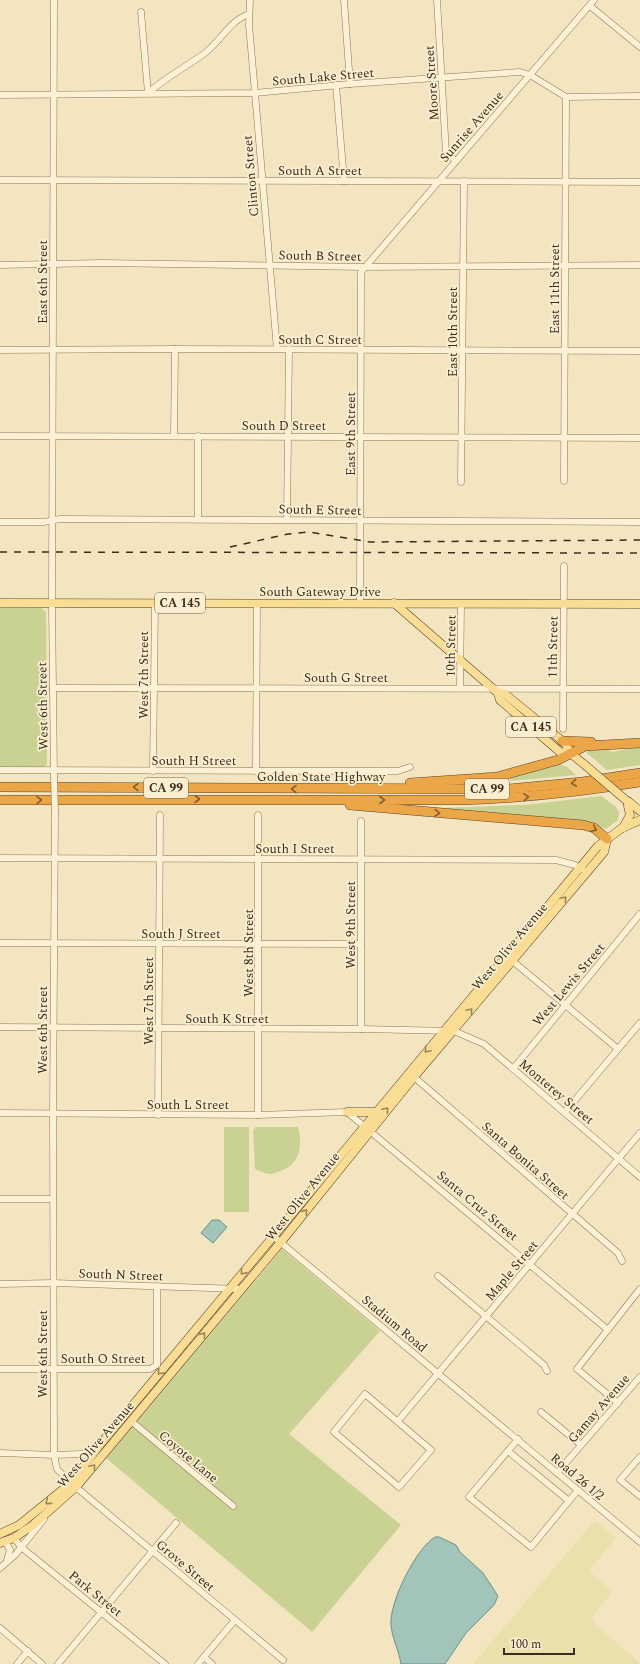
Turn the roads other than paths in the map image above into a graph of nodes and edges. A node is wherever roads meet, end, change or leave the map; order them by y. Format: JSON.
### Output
{"nodes":[{"id":1,"x":54,"y":0,"type":"edge"},
{"id":2,"x":250,"y":0,"type":"edge"},
{"id":3,"x":344,"y":0,"type":"edge"},
{"id":4,"x":437,"y":0,"type":"edge"},
{"id":5,"x":594,"y":0,"type":"edge"},
{"id":6,"x":590,"y":6,"type":"junction"},
{"id":7,"x":141,"y":12,"type":"dead end"},
{"id":8,"x":249,"y":14,"type":"junction"},
{"id":9,"x":640,"y":47,"type":"edge"},
{"id":10,"x":530,"y":75,"type":"junction"},
{"id":11,"x":441,"y":78,"type":"junction"},
{"id":12,"x":350,"y":84,"type":"junction"},
{"id":13,"x":336,"y":85,"type":"junction"},
{"id":14,"x":148,"y":92,"type":"junction"},
{"id":15,"x":255,"y":93,"type":"junction"},
{"id":16,"x":0,"y":94,"type":"edge"},
{"id":17,"x":53,"y":95,"type":"junction"},
{"id":18,"x":640,"y":96,"type":"edge"},
{"id":19,"x":566,"y":97,"type":"junction"},
{"id":20,"x":456,"y":161,"type":"junction"},
{"id":21,"x":53,"y":179,"type":"junction"},
{"id":22,"x":0,"y":180,"type":"edge"},
{"id":23,"x":262,"y":180,"type":"junction"},
{"id":24,"x":344,"y":181,"type":"junction"},
{"id":25,"x":438,"y":181,"type":"junction"},
{"id":26,"x":464,"y":182,"type":"junction"},
{"id":27,"x":640,"y":182,"type":"edge"},
{"id":28,"x":565,"y":183,"type":"junction"},
{"id":29,"x":0,"y":265,"type":"edge"},
{"id":30,"x":53,"y":265,"type":"junction"},
{"id":31,"x":269,"y":265,"type":"junction"},
{"id":32,"x":464,"y":265,"type":"junction"},
{"id":33,"x":565,"y":265,"type":"junction"},
{"id":34,"x":640,"y":265,"type":"edge"},
{"id":35,"x":364,"y":267,"type":"junction"},
{"id":36,"x":175,"y":349,"type":"junction"},
{"id":37,"x":277,"y":349,"type":"junction"},
{"id":38,"x":0,"y":350,"type":"edge"},
{"id":39,"x":52,"y":350,"type":"junction"},
{"id":40,"x":289,"y":350,"type":"junction"},
{"id":41,"x":361,"y":350,"type":"junction"},
{"id":42,"x":463,"y":350,"type":"junction"},
{"id":43,"x":565,"y":351,"type":"junction"},
{"id":44,"x":640,"y":351,"type":"edge"},
{"id":45,"x":0,"y":436,"type":"edge"},
{"id":46,"x":52,"y":436,"type":"junction"},
{"id":47,"x":174,"y":436,"type":"junction"},
{"id":48,"x":198,"y":436,"type":"junction"},
{"id":49,"x":288,"y":436,"type":"junction"},
{"id":50,"x":361,"y":437,"type":"junction"},
{"id":51,"x":462,"y":437,"type":"junction"},
{"id":52,"x":564,"y":438,"type":"junction"},
{"id":53,"x":640,"y":438,"type":"edge"},
{"id":54,"x":564,"y":481,"type":"dead end"},
{"id":55,"x":462,"y":482,"type":"dead end"},
{"id":56,"x":198,"y":518,"type":"junction"},
{"id":57,"x":287,"y":519,"type":"junction"},
{"id":58,"x":52,"y":521,"type":"junction"},
{"id":59,"x":361,"y":521,"type":"junction"},
{"id":60,"x":0,"y":522,"type":"edge"},
{"id":61,"x":640,"y":522,"type":"edge"},
{"id":62,"x":52,"y":564,"type":"joint"},
{"id":63,"x":564,"y":566,"type":"dead end"},
{"id":64,"x":0,"y":603,"type":"edge"},
{"id":65,"x":52,"y":603,"type":"junction"},
{"id":66,"x":155,"y":603,"type":"junction"},
{"id":67,"x":257,"y":603,"type":"junction"},
{"id":68,"x":360,"y":603,"type":"junction"},
{"id":69,"x":394,"y":603,"type":"junction"},
{"id":70,"x":461,"y":604,"type":"junction"},
{"id":71,"x":564,"y":604,"type":"junction"},
{"id":72,"x":640,"y":604,"type":"edge"},
{"id":73,"x":460,"y":660,"type":"junction"},
{"id":74,"x":53,"y":688,"type":"junction"},
{"id":75,"x":154,"y":688,"type":"junction"},
{"id":76,"x":257,"y":688,"type":"junction"},
{"id":77,"x":460,"y":688,"type":"junction"},
{"id":78,"x":563,"y":689,"type":"junction"},
{"id":79,"x":640,"y":689,"type":"edge"},
{"id":80,"x":495,"y":691,"type":"junction"},
{"id":81,"x":563,"y":728,"type":"dead end"},
{"id":82,"x":562,"y":741,"type":"junction"},
{"id":83,"x":640,"y":743,"type":"edge"},
{"id":84,"x":614,"y":744,"type":"junction"},
{"id":85,"x":570,"y":753,"type":"junction"},
{"id":86,"x":410,"y":767,"type":"dead end"},
{"id":87,"x":0,"y":770,"type":"edge"},
{"id":88,"x":256,"y":770,"type":"junction"},
{"id":89,"x":153,"y":771,"type":"junction"},
{"id":90,"x":54,"y":773,"type":"junction"},
{"id":91,"x":640,"y":773,"type":"edge"},
{"id":92,"x":640,"y":782,"type":"edge"},
{"id":93,"x":0,"y":787,"type":"edge"},
{"id":94,"x":333,"y":789,"type":"junction"},
{"id":95,"x":0,"y":800,"type":"edge"},
{"id":96,"x":329,"y":800,"type":"junction"},
{"id":97,"x":627,"y":801,"type":"junction"},
{"id":98,"x":640,"y":811,"type":"edge"},
{"id":99,"x":160,"y":815,"type":"dead end"},
{"id":100,"x":258,"y":815,"type":"dead end"},
{"id":101,"x":640,"y":820,"type":"edge"},
{"id":102,"x":361,"y":821,"type":"dead end"},
{"id":103,"x":622,"y":828,"type":"junction"},
{"id":104,"x":607,"y":839,"type":"junction"},
{"id":105,"x":0,"y":858,"type":"edge"},
{"id":106,"x":55,"y":858,"type":"junction"},
{"id":107,"x":159,"y":859,"type":"junction"},
{"id":108,"x":259,"y":859,"type":"junction"},
{"id":109,"x":361,"y":859,"type":"junction"},
{"id":110,"x":583,"y":870,"type":"junction"},
{"id":111,"x":640,"y":914,"type":"edge"},
{"id":112,"x":0,"y":943,"type":"edge"},
{"id":113,"x":54,"y":943,"type":"junction"},
{"id":114,"x":159,"y":943,"type":"junction"},
{"id":115,"x":259,"y":944,"type":"junction"},
{"id":116,"x":361,"y":944,"type":"junction"},
{"id":117,"x":510,"y":958,"type":"junction"},
{"id":118,"x":564,"y":1004,"type":"junction"},
{"id":119,"x":640,"y":1024,"type":"edge"},
{"id":120,"x":0,"y":1027,"type":"edge"},
{"id":121,"x":54,"y":1027,"type":"junction"},
{"id":122,"x":361,"y":1028,"type":"junction"},
{"id":123,"x":159,"y":1029,"type":"junction"},
{"id":124,"x":258,"y":1029,"type":"junction"},
{"id":125,"x":443,"y":1031,"type":"junction"},
{"id":126,"x":454,"y":1031,"type":"junction"},
{"id":127,"x":618,"y":1049,"type":"junction"},
{"id":128,"x":513,"y":1069,"type":"junction"},
{"id":129,"x":414,"y":1077,"type":"junction"},
{"id":130,"x":348,"y":1112,"type":"junction"},
{"id":131,"x":375,"y":1112,"type":"junction"},
{"id":132,"x":565,"y":1112,"type":"junction"},
{"id":133,"x":0,"y":1113,"type":"edge"},
{"id":134,"x":53,"y":1114,"type":"junction"},
{"id":135,"x":158,"y":1115,"type":"junction"},
{"id":136,"x":258,"y":1115,"type":"junction"},
{"id":137,"x":367,"y":1127,"type":"junction"},
{"id":138,"x":640,"y":1133,"type":"edge"},
{"id":139,"x":618,"y":1158,"type":"junction"},
{"id":140,"x":640,"y":1177,"type":"edge"},
{"id":141,"x":0,"y":1199,"type":"edge"},
{"id":142,"x":54,"y":1199,"type":"junction"},
{"id":143,"x":572,"y":1214,"type":"junction"},
{"id":144,"x":273,"y":1236,"type":"junction"},
{"id":145,"x":281,"y":1242,"type":"junction"},
{"id":146,"x":622,"y":1261,"type":"dead end"},
{"id":147,"x":531,"y":1264,"type":"junction"},
{"id":148,"x":438,"y":1276,"type":"dead end"},
{"id":149,"x":53,"y":1283,"type":"junction"},
{"id":150,"x":0,"y":1284,"type":"edge"},
{"id":151,"x":156,"y":1286,"type":"junction"},
{"id":152,"x":230,"y":1289,"type":"junction"},
{"id":153,"x":241,"y":1289,"type":"junction"},
{"id":154,"x":640,"y":1290,"type":"edge"},
{"id":155,"x":486,"y":1317,"type":"junction"},
{"id":156,"x":608,"y":1330,"type":"junction"},
{"id":157,"x":53,"y":1369,"type":"junction"},
{"id":158,"x":0,"y":1370,"type":"edge"},
{"id":159,"x":547,"y":1371,"type":"dead end"},
{"id":160,"x":438,"y":1373,"type":"junction"},
{"id":161,"x":640,"y":1376,"type":"edge"},
{"id":162,"x":618,"y":1403,"type":"junction"},
{"id":163,"x":541,"y":1412,"type":"dead end"},
{"id":164,"x":132,"y":1421,"type":"junction"},
{"id":165,"x":398,"y":1421,"type":"junction"},
{"id":166,"x":502,"y":1426,"type":"joint"},
{"id":167,"x":518,"y":1439,"type":"junction"},
{"id":168,"x":580,"y":1444,"type":"junction"},
{"id":169,"x":508,"y":1450,"type":"junction"},
{"id":170,"x":0,"y":1453,"type":"edge"},
{"id":171,"x":54,"y":1455,"type":"junction"},
{"id":172,"x":640,"y":1457,"type":"edge"},
{"id":173,"x":90,"y":1458,"type":"junction"},
{"id":174,"x":557,"y":1473,"type":"junction"},
{"id":175,"x":73,"y":1485,"type":"junction"},
{"id":176,"x":578,"y":1490,"type":"junction"},
{"id":177,"x":640,"y":1496,"type":"edge"},
{"id":178,"x":569,"y":1501,"type":"junction"},
{"id":179,"x":56,"y":1505,"type":"junction"},
{"id":180,"x":233,"y":1506,"type":"dead end"},
{"id":181,"x":33,"y":1515,"type":"junction"},
{"id":182,"x":176,"y":1524,"type":"dead end"},
{"id":183,"x":0,"y":1534,"type":"edge"},
{"id":184,"x":14,"y":1538,"type":"junction"},
{"id":185,"x":639,"y":1540,"type":"edge"},
{"id":186,"x":3,"y":1542,"type":"edge"},
{"id":187,"x":21,"y":1547,"type":"junction"},
{"id":188,"x":153,"y":1552,"type":"junction"},
{"id":189,"x":6,"y":1560,"type":"junction"},
{"id":190,"x":0,"y":1568,"type":"edge"},
{"id":191,"x":102,"y":1612,"type":"junction"},
{"id":192,"x":235,"y":1620,"type":"junction"},
{"id":193,"x":0,"y":1628,"type":"edge"},
{"id":194,"x":28,"y":1651,"type":"junction"},
{"id":195,"x":204,"y":1657,"type":"junction"},
{"id":196,"x":283,"y":1660,"type":"dead end"},
{"id":197,"x":17,"y":1664,"type":"edge"},
{"id":198,"x":42,"y":1664,"type":"edge"},
{"id":199,"x":58,"y":1664,"type":"edge"},
{"id":200,"x":165,"y":1664,"type":"edge"},
{"id":201,"x":198,"y":1664,"type":"edge"},
{"id":202,"x":212,"y":1664,"type":"edge"}],
"edges":[{"from":1,"to":17,"type":"street","name":"East 6th Street"},
{"from":2,"to":8,"type":"street","name":"Clinton Street"},
{"from":3,"to":12,"type":"street"},
{"from":4,"to":11,"type":"street","name":"Moore Street"},
{"from":5,"to":6,"type":"street","name":"Sunrise Avenue"},
{"from":6,"to":9,"type":"street"},
{"from":6,"to":10,"type":"street","name":"Sunrise Avenue"},
{"from":7,"to":14,"type":"street"},
{"from":8,"to":14,"type":"street"},
{"from":8,"to":15,"type":"street","name":"Clinton Street"},
{"from":10,"to":11,"type":"street","name":"South Lake Street"},
{"from":10,"to":19,"type":"street","name":"South Lake Street"},
{"from":10,"to":20,"type":"street","name":"Sunrise Avenue"},
{"from":11,"to":12,"type":"street","name":"South Lake Street"},
{"from":11,"to":20,"type":"street","name":"Moore Street"},
{"from":12,"to":13,"type":"street","name":"South Lake Street"},
{"from":13,"to":15,"type":"street","name":"South Lake Street"},
{"from":13,"to":24,"type":"street"},
{"from":14,"to":15,"type":"street","name":"South Lake Street"},
{"from":14,"to":17,"type":"street","name":"South Lake Street"},
{"from":15,"to":23,"type":"street","name":"Clinton Street"},
{"from":16,"to":17,"type":"street","name":"South Lake Street"},
{"from":17,"to":21,"type":"street","name":"East 6th Street"},
{"from":18,"to":19,"type":"street"},
{"from":19,"to":28,"type":"street","name":"East 11th Street"},
{"from":20,"to":25,"type":"street","name":"Sunrise Avenue"},
{"from":21,"to":22,"type":"street","name":"South A Street"},
{"from":21,"to":23,"type":"street","name":"South A Street"},
{"from":21,"to":30,"type":"street","name":"East 6th Street"},
{"from":23,"to":24,"type":"street","name":"South A Street"},
{"from":23,"to":31,"type":"street","name":"Clinton Street"},
{"from":24,"to":25,"type":"street","name":"South A Street"},
{"from":25,"to":26,"type":"street","name":"South A Street"},
{"from":25,"to":35,"type":"street","name":"Sunrise Avenue"},
{"from":26,"to":28,"type":"street","name":"South A Street"},
{"from":26,"to":32,"type":"street","name":"East 10th Street"},
{"from":27,"to":28,"type":"street","name":"South A Street"},
{"from":28,"to":33,"type":"street","name":"East 11th Street"},
{"from":29,"to":30,"type":"street","name":"South B Street"},
{"from":30,"to":31,"type":"street","name":"South B Street"},
{"from":30,"to":39,"type":"street","name":"East 6th Street"},
{"from":31,"to":35,"type":"street","name":"South B Street"},
{"from":31,"to":37,"type":"street","name":"Clinton Street"},
{"from":32,"to":33,"type":"street","name":"South B Street"},
{"from":32,"to":35,"type":"street","name":"South B Street"},
{"from":32,"to":42,"type":"street","name":"East 10th Street"},
{"from":33,"to":34,"type":"street","name":"South B Street"},
{"from":33,"to":43,"type":"street","name":"East 11th Street"},
{"from":35,"to":41,"type":"street","name":"East 9th Street"},
{"from":36,"to":37,"type":"street","name":"South C Street"},
{"from":36,"to":39,"type":"street","name":"South C Street"},
{"from":36,"to":47,"type":"street"},
{"from":37,"to":40,"type":"street","name":"South C Street"},
{"from":38,"to":39,"type":"street","name":"South C Street"},
{"from":39,"to":46,"type":"street","name":"East 6th Street"},
{"from":40,"to":41,"type":"street","name":"South C Street"},
{"from":40,"to":49,"type":"street"},
{"from":41,"to":42,"type":"street","name":"South C Street"},
{"from":41,"to":50,"type":"street","name":"East 9th Street"},
{"from":42,"to":43,"type":"street","name":"South C Street"},
{"from":42,"to":51,"type":"street","name":"East 10th Street"},
{"from":43,"to":44,"type":"street","name":"South C Street"},
{"from":43,"to":52,"type":"street","name":"East 11th Street"},
{"from":45,"to":46,"type":"street","name":"South D Street"},
{"from":46,"to":47,"type":"street","name":"South D Street"},
{"from":46,"to":58,"type":"street","name":"East 6th Street"},
{"from":47,"to":48,"type":"street","name":"South D Street"},
{"from":48,"to":49,"type":"street","name":"South D Street"},
{"from":48,"to":56,"type":"street"},
{"from":49,"to":50,"type":"street","name":"South D Street"},
{"from":49,"to":57,"type":"street"},
{"from":50,"to":51,"type":"street","name":"South D Street"},
{"from":50,"to":59,"type":"street","name":"East 9th Street"},
{"from":51,"to":52,"type":"street","name":"South D Street"},
{"from":51,"to":55,"type":"street","name":"East 10th Street"},
{"from":52,"to":53,"type":"street","name":"South D Street"},
{"from":52,"to":54,"type":"street","name":"East 11th Street"},
{"from":56,"to":57,"type":"street","name":"South E Street"},
{"from":56,"to":58,"type":"street","name":"South E Street"},
{"from":57,"to":59,"type":"street","name":"South E Street"},
{"from":58,"to":60,"type":"street","name":"South E Street"},
{"from":58,"to":62,"type":"street","name":"East 6th Street"},
{"from":59,"to":61,"type":"street","name":"South E Street"},
{"from":59,"to":68,"type":"street","name":"East 9th Street"},
{"from":62,"to":65,"type":"street","name":"West 6th Street"},
{"from":63,"to":71,"type":"street","name":"11th Street"},
{"from":64,"to":65,"type":"main road","name":"South Gateway Drive","number":"CA 145"},
{"from":65,"to":66,"type":"main road","name":"South Gateway Drive","number":"CA 145"},
{"from":65,"to":74,"type":"street","name":"West 6th Street"},
{"from":66,"to":67,"type":"main road","name":"South Gateway Drive","number":"CA 145"},
{"from":66,"to":75,"type":"street","name":"West 7th Street"},
{"from":67,"to":68,"type":"main road","name":"South Gateway Drive","number":"CA 145"},
{"from":67,"to":76,"type":"street"},
{"from":68,"to":69,"type":"main road","name":"South Gateway Drive","number":"CA 145"},
{"from":69,"to":70,"type":"main road","name":"South Gateway Drive"},
{"from":69,"to":73,"type":"main road","number":"CA 145"},
{"from":70,"to":71,"type":"main road","name":"South Gateway Drive"},
{"from":70,"to":73,"type":"street","name":"10th Street"},
{"from":71,"to":72,"type":"main road","name":"South Gateway Drive"},
{"from":71,"to":78,"type":"street","name":"11th Street"},
{"from":73,"to":77,"type":"street","name":"10th Street"},
{"from":73,"to":80,"type":"main road","number":"CA 145"},
{"from":74,"to":75,"type":"street","name":"South G Street"},
{"from":74,"to":90,"type":"street","name":"West 6th Street"},
{"from":75,"to":76,"type":"street","name":"South G Street"},
{"from":75,"to":89,"type":"street","name":"West 7th Street"},
{"from":76,"to":77,"type":"street","name":"South G Street"},
{"from":76,"to":88,"type":"street"},
{"from":77,"to":80,"type":"street","name":"South G Street"},
{"from":78,"to":79,"type":"street","name":"South G Street"},
{"from":78,"to":80,"type":"street","name":"South G Street"},
{"from":78,"to":81,"type":"street","name":"11th Street"},
{"from":80,"to":82,"type":"main road","number":"CA 145"},
{"from":80,"to":85,"type":"main road","number":"CA 145"},
{"from":82,"to":84,"type":"highway"},
{"from":82,"to":85,"type":"main road","number":"CA 145"},
{"from":83,"to":84,"type":"highway"},
{"from":84,"to":85,"type":"highway"},
{"from":85,"to":94,"type":"highway"},
{"from":85,"to":97,"type":"main road","number":"CA 145","bridge":true},
{"from":86,"to":88,"type":"street","name":"South H Street"},
{"from":87,"to":90,"type":"street","name":"South H Street"},
{"from":88,"to":89,"type":"street","name":"South H Street"},
{"from":89,"to":90,"type":"street","name":"South H Street"},
{"from":90,"to":106,"type":"street","name":"West 6th Street","bridge":true},
{"from":91,"to":94,"type":"highway","name":"Golden State Highway","number":"CA 99","one_way":true},
{"from":96,"to":92,"type":"highway","name":"Golden State Highway","number":"CA 99","one_way":true},
{"from":94,"to":93,"type":"highway","name":"Golden State Highway","number":"CA 99","one_way":true},
{"from":95,"to":96,"type":"highway","name":"Golden State Highway","number":"CA 99","one_way":true},
{"from":96,"to":104,"type":"highway","one_way":true},
{"from":97,"to":98,"type":"main road","number":"CA 145"},
{"from":97,"to":103,"type":"main road"},
{"from":99,"to":107,"type":"street","name":"West 7th Street"},
{"from":100,"to":108,"type":"street","name":"West 8th Street"},
{"from":101,"to":103,"type":"main road","name":"West Olive Avenue"},
{"from":102,"to":109,"type":"street","name":"West 9th Street"},
{"from":103,"to":104,"type":"main road","name":"West Olive Avenue"},
{"from":104,"to":110,"type":"main road","name":"West Olive Avenue"},
{"from":105,"to":106,"type":"street","name":"South I Street"},
{"from":106,"to":107,"type":"street","name":"South I Street"},
{"from":106,"to":113,"type":"street","name":"West 6th Street"},
{"from":107,"to":108,"type":"street","name":"South I Street"},
{"from":107,"to":114,"type":"street","name":"West 7th Street"},
{"from":108,"to":109,"type":"street","name":"South I Street"},
{"from":108,"to":115,"type":"street","name":"West 8th Street"},
{"from":109,"to":110,"type":"street","name":"South I Street"},
{"from":109,"to":116,"type":"street","name":"West 9th Street"},
{"from":110,"to":117,"type":"main road","name":"West Olive Avenue"},
{"from":111,"to":118,"type":"street","name":"West Lewis Street"},
{"from":112,"to":113,"type":"street","name":"South J Street"},
{"from":113,"to":114,"type":"street","name":"South J Street"},
{"from":113,"to":121,"type":"street","name":"West 6th Street"},
{"from":114,"to":115,"type":"street","name":"South J Street"},
{"from":114,"to":123,"type":"street","name":"West 7th Street"},
{"from":115,"to":116,"type":"street","name":"South J Street"},
{"from":115,"to":124,"type":"street","name":"West 8th Street"},
{"from":116,"to":122,"type":"street","name":"West 9th Street"},
{"from":117,"to":118,"type":"street"},
{"from":117,"to":125,"type":"main road","name":"West Olive Avenue"},
{"from":126,"to":117,"type":"main road","name":"West Olive Avenue","one_way":true},
{"from":118,"to":127,"type":"street"},
{"from":118,"to":128,"type":"street","name":"West Lewis Street"},
{"from":119,"to":127,"type":"street"},
{"from":120,"to":121,"type":"street","name":"South K Street"},
{"from":121,"to":123,"type":"street","name":"South K Street"},
{"from":121,"to":134,"type":"street","name":"West 6th Street"},
{"from":122,"to":124,"type":"street","name":"South K Street"},
{"from":122,"to":125,"type":"street","name":"South K Street"},
{"from":123,"to":124,"type":"street","name":"South K Street"},
{"from":123,"to":135,"type":"street","name":"West 7th Street"},
{"from":124,"to":136,"type":"street","name":"West 8th Street"},
{"from":125,"to":126,"type":"street","name":"South K Street"},
{"from":125,"to":131,"type":"main road","name":"West Olive Avenue","one_way":true},
{"from":126,"to":128,"type":"street","name":"Monterey Street"},
{"from":126,"to":129,"type":"main road","name":"West Olive Avenue"},
{"from":127,"to":132,"type":"street"},
{"from":128,"to":132,"type":"street","name":"Monterey Street"},
{"from":137,"to":129,"type":"main road","name":"West Olive Avenue","one_way":true},
{"from":129,"to":143,"type":"street","name":"Santa Bonita Street"},
{"from":130,"to":131,"type":"main road"},
{"from":130,"to":136,"type":"street","name":"South L Street"},
{"from":130,"to":137,"type":"street"},
{"from":131,"to":137,"type":"main road","name":"West Olive Avenue"},
{"from":132,"to":139,"type":"street","name":"Monterey Street"},
{"from":133,"to":134,"type":"street","name":"South L Street"},
{"from":134,"to":135,"type":"street","name":"South L Street"},
{"from":134,"to":142,"type":"street","name":"West 6th Street"},
{"from":135,"to":136,"type":"street","name":"South L Street"},
{"from":137,"to":144,"type":"main road","name":"West Olive Avenue"},
{"from":145,"to":137,"type":"main road","name":"West Olive Avenue","one_way":true},
{"from":137,"to":147,"type":"street","name":"Santa Cruz Street"},
{"from":138,"to":139,"type":"street","name":"Maple Street"},
{"from":139,"to":140,"type":"street","name":"Monterey Street"},
{"from":139,"to":143,"type":"street","name":"Maple Street"},
{"from":141,"to":142,"type":"street"},
{"from":142,"to":149,"type":"street","name":"West 6th Street"},
{"from":143,"to":146,"type":"street","name":"Santa Bonita Street"},
{"from":143,"to":147,"type":"street","name":"Maple Street"},
{"from":144,"to":145,"type":"street","name":"Stadium Road"},
{"from":144,"to":152,"type":"main road","name":"West Olive Avenue","one_way":true},
{"from":145,"to":153,"type":"main road","name":"West Olive Avenue"},
{"from":145,"to":160,"type":"street","name":"Stadium Road"},
{"from":147,"to":155,"type":"street","name":"Maple Street"},
{"from":147,"to":156,"type":"street","name":"Santa Cruz Street"},
{"from":148,"to":155,"type":"street"},
{"from":149,"to":150,"type":"street","name":"South N Street"},
{"from":149,"to":151,"type":"street","name":"South N Street"},
{"from":149,"to":157,"type":"street","name":"West 6th Street"},
{"from":151,"to":152,"type":"street","name":"South N Street"},
{"from":151,"to":157,"type":"street","name":"South O Street"},
{"from":152,"to":153,"type":"street","name":"South N Street"},
{"from":152,"to":173,"type":"main road","name":"West Olive Avenue","one_way":true},
{"from":164,"to":153,"type":"main road","name":"West Olive Avenue","one_way":true},
{"from":154,"to":156,"type":"street"},
{"from":155,"to":159,"type":"street"},
{"from":155,"to":160,"type":"street","name":"Maple Street"},
{"from":156,"to":162,"type":"street"},
{"from":157,"to":158,"type":"street","name":"South O Street"},
{"from":157,"to":171,"type":"street","name":"West 6th Street"},
{"from":160,"to":165,"type":"street","name":"Maple Street"},
{"from":160,"to":166,"type":"street","name":"Stadium Road"},
{"from":161,"to":162,"type":"street","name":"Gamay Avenue"},
{"from":162,"to":168,"type":"street","name":"Gamay Avenue"},
{"from":163,"to":168,"type":"street"},
{"from":175,"to":164,"type":"main road","name":"West Olive Avenue","one_way":true},
{"from":164,"to":180,"type":"street","name":"Coyote Lane"},
{"from":165,"to":165,"type":"street"},
{"from":166,"to":167,"type":"street","name":"Road 26 1/2"},
{"from":167,"to":169,"type":"street"},
{"from":167,"to":174,"type":"street","name":"Road 26 1/2"},
{"from":168,"to":174,"type":"street","name":"Gamay Avenue"},
{"from":169,"to":178,"type":"street"},
{"from":169,"to":178,"type":"street"},
{"from":170,"to":171,"type":"street"},
{"from":171,"to":173,"type":"street"},
{"from":171,"to":175,"type":"street","name":"West 6th Street"},
{"from":172,"to":177,"type":"street"},
{"from":173,"to":175,"type":"main road","name":"West Olive Avenue"},
{"from":174,"to":176,"type":"street","name":"Road 26 1/2"},
{"from":175,"to":179,"type":"main road","name":"West Olive Avenue"},
{"from":175,"to":181,"type":"main road","name":"West Olive Avenue","one_way":true},
{"from":175,"to":188,"type":"street","name":"Grove Street"},
{"from":176,"to":178,"type":"street"},
{"from":176,"to":185,"type":"street","name":"Road 26 1/2"},
{"from":179,"to":184,"type":"main road"},
{"from":179,"to":187,"type":"street","name":"West Olive Avenue"},
{"from":181,"to":183,"type":"main road","name":"West Olive Avenue"},
{"from":181,"to":184,"type":"main road"},
{"from":182,"to":188,"type":"street"},
{"from":184,"to":186,"type":"main road"},
{"from":184,"to":187,"type":"street","name":"Park Street"},
{"from":186,"to":189,"type":"street"},
{"from":187,"to":189,"type":"street","name":"West Olive Avenue"},
{"from":187,"to":191,"type":"street","name":"Park Street"},
{"from":188,"to":191,"type":"street"},
{"from":188,"to":192,"type":"street","name":"Grove Street"},
{"from":189,"to":190,"type":"street","name":"West Olive Avenue"},
{"from":191,"to":199,"type":"street"},
{"from":191,"to":200,"type":"street","name":"Park Street"},
{"from":192,"to":195,"type":"street"},
{"from":192,"to":196,"type":"street","name":"Grove Street"},
{"from":193,"to":194,"type":"street"},
{"from":194,"to":197,"type":"street"},
{"from":194,"to":198,"type":"street"},
{"from":195,"to":201,"type":"street"},
{"from":195,"to":202,"type":"street"}]}
